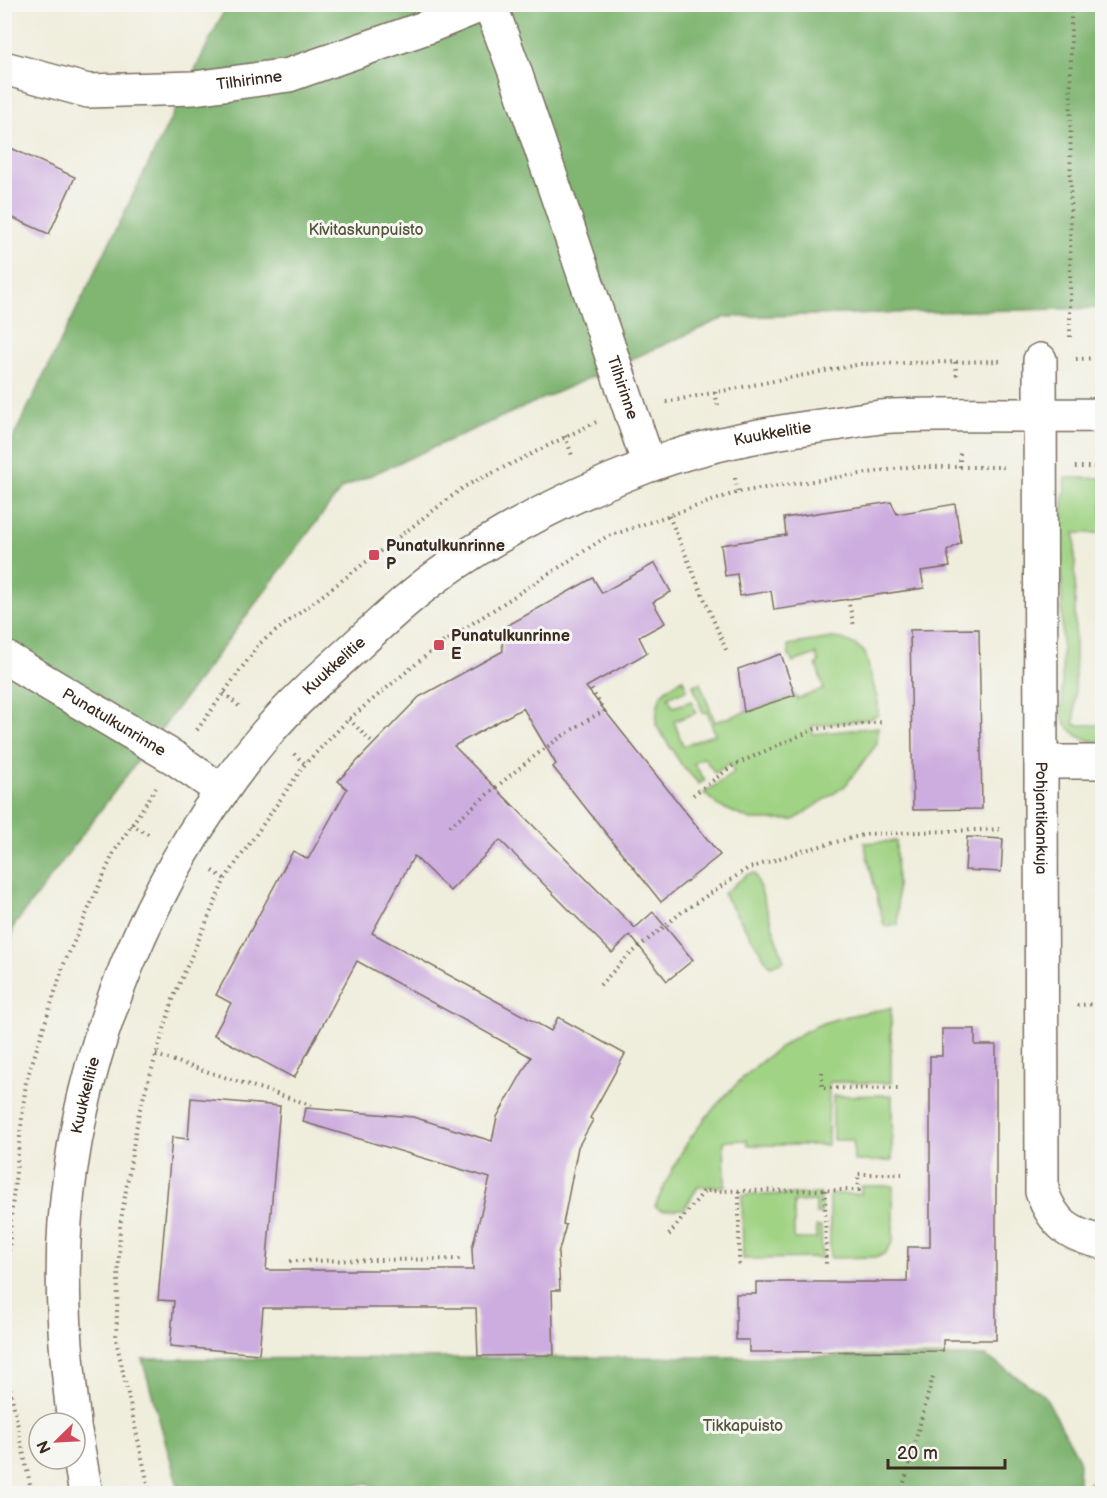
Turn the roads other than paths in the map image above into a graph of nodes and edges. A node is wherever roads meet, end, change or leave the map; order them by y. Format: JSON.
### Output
{"nodes":[{"id":1,"x":484,"y":4,"type":"edge"},
{"id":2,"x":490,"y":4,"type":"edge"},
{"id":3,"x":4,"y":68,"type":"edge"},
{"id":4,"x":1055,"y":360,"type":"road end"},
{"id":5,"x":1102,"y":415,"type":"edge"},
{"id":6,"x":1041,"y":416,"type":"junction"},
{"id":7,"x":649,"y":465,"type":"junction"},
{"id":8,"x":4,"y":657,"type":"edge"},
{"id":9,"x":1041,"y":762,"type":"junction"},
{"id":10,"x":1102,"y":762,"type":"edge"},
{"id":11,"x":222,"y":791,"type":"junction"},
{"id":12,"x":1102,"y":1242,"type":"edge"},
{"id":13,"x":73,"y":1411,"type":"edge"},
{"id":14,"x":82,"y":1471,"type":"edge"},
{"id":15,"x":86,"y":1494,"type":"edge"}],
"edges":[{"from":1,"to":3,"type":"street","name":"Tilhirinne"},
{"from":2,"to":7,"type":"street","name":"Tilhirinne"},
{"from":4,"to":6,"type":"street","name":"Pohjantikankuja"},
{"from":5,"to":6,"type":"street","name":"Kuukkelitie"},
{"from":6,"to":7,"type":"street","name":"Kuukkelitie"},
{"from":6,"to":9,"type":"street","name":"Pohjantikankuja"},
{"from":7,"to":11,"type":"street","name":"Kuukkelitie"},
{"from":8,"to":11,"type":"street","name":"Punatulkunrinne"},
{"from":9,"to":10,"type":"street"},
{"from":9,"to":12,"type":"street","name":"Pohjantikankuja"},
{"from":11,"to":13,"type":"street","name":"Kuukkelitie"},
{"from":14,"to":15,"type":"street"}]}
